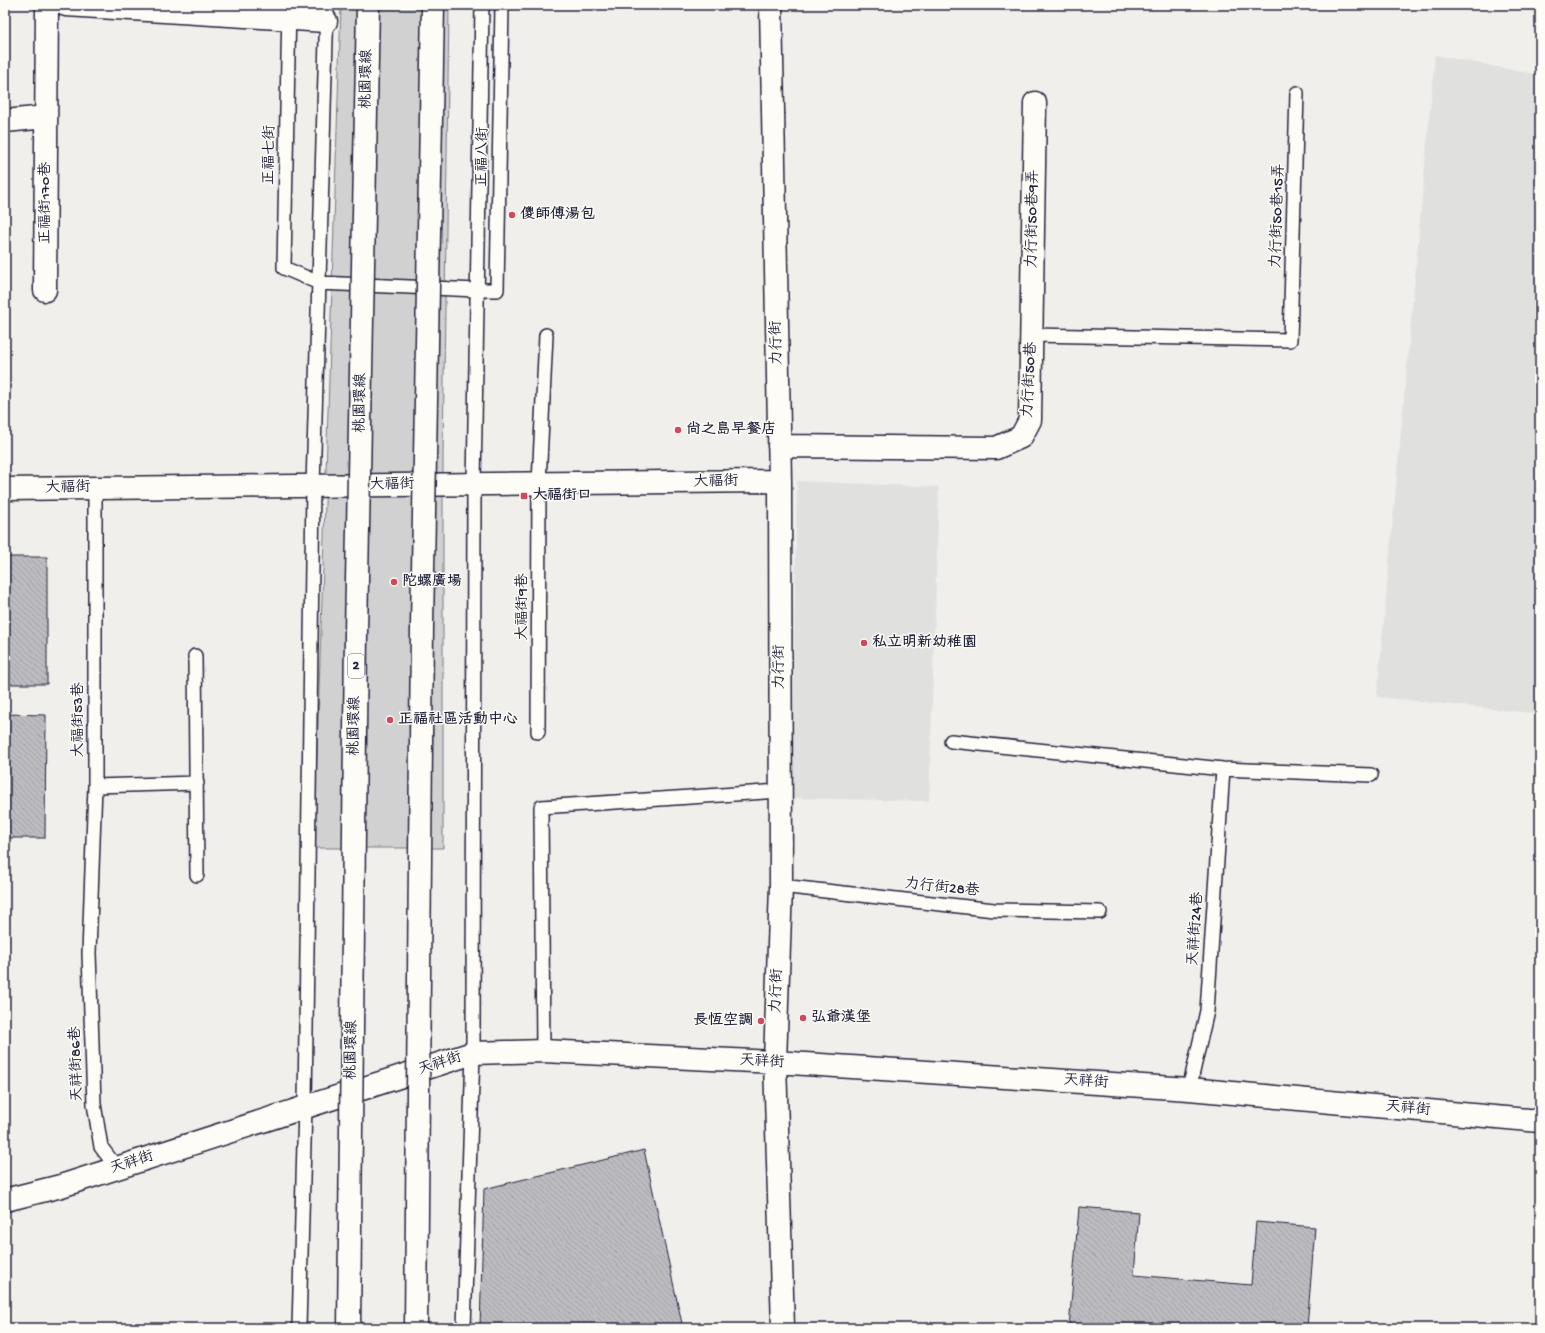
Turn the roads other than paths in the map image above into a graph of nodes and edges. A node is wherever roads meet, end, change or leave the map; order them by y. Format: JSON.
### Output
{"nodes":[{"id":1,"x":47,"y":5,"type":"edge"},
{"id":2,"x":66,"y":5,"type":"edge"},
{"id":3,"x":368,"y":5,"type":"edge"},
{"id":4,"x":433,"y":5,"type":"edge"},
{"id":5,"x":482,"y":5,"type":"edge"},
{"id":6,"x":502,"y":5,"type":"edge"},
{"id":7,"x":771,"y":5,"type":"edge"},
{"id":8,"x":137,"y":7,"type":"edge"},
{"id":9,"x":289,"y":12,"type":"edge"},
{"id":10,"x":326,"y":13,"type":"edge"},
{"id":11,"x":1297,"y":93,"type":"dead end"},
{"id":12,"x":1034,"y":103,"type":"dead end"},
{"id":13,"x":46,"y":117,"type":"junction"},
{"id":14,"x":5,"y":121,"type":"edge"},
{"id":15,"x":319,"y":283,"type":"junction"},
{"id":16,"x":45,"y":290,"type":"dead end"},
{"id":17,"x":477,"y":290,"type":"junction"},
{"id":18,"x":1031,"y":335,"type":"junction"},
{"id":19,"x":546,"y":336,"type":"dead end"},
{"id":20,"x":1290,"y":340,"type":"joint"},
{"id":21,"x":779,"y":446,"type":"junction"},
{"id":22,"x":780,"y":481,"type":"junction"},
{"id":23,"x":539,"y":483,"type":"junction"},
{"id":24,"x":474,"y":484,"type":"junction"},
{"id":25,"x":313,"y":486,"type":"junction"},
{"id":26,"x":95,"y":488,"type":"junction"},
{"id":27,"x":5,"y":489,"type":"edge"},
{"id":28,"x":195,"y":656,"type":"dead end"},
{"id":29,"x":538,"y":732,"type":"dead end"},
{"id":30,"x":951,"y":741,"type":"dead end"},
{"id":31,"x":1223,"y":769,"type":"junction"},
{"id":32,"x":1371,"y":775,"type":"dead end"},
{"id":33,"x":197,"y":783,"type":"junction"},
{"id":34,"x":95,"y":786,"type":"junction"},
{"id":35,"x":780,"y":791,"type":"junction"},
{"id":36,"x":197,"y":875,"type":"dead end"},
{"id":37,"x":781,"y":886,"type":"junction"},
{"id":38,"x":1100,"y":912,"type":"dead end"},
{"id":39,"x":89,"y":953,"type":"joint"},
{"id":40,"x":543,"y":1051,"type":"junction"},
{"id":41,"x":473,"y":1053,"type":"junction"},
{"id":42,"x":775,"y":1062,"type":"junction"},
{"id":43,"x":1189,"y":1089,"type":"junction"},
{"id":44,"x":305,"y":1106,"type":"junction"},
{"id":45,"x":1540,"y":1121,"type":"edge"},
{"id":46,"x":117,"y":1168,"type":"junction"},
{"id":47,"x":5,"y":1200,"type":"edge"},
{"id":48,"x":299,"y":1328,"type":"edge"},
{"id":49,"x":349,"y":1328,"type":"edge"},
{"id":50,"x":416,"y":1328,"type":"edge"},
{"id":51,"x":464,"y":1328,"type":"edge"},
{"id":52,"x":783,"y":1328,"type":"edge"}],
"edges":[{"from":1,"to":13,"type":"main road","name":"正福街170巷"},
{"from":2,"to":8,"type":"main road"},
{"from":3,"to":49,"type":"main road","name":"桃園環線","number":"2","bridge":true},
{"from":4,"to":50,"type":"main road","bridge":true},
{"from":5,"to":17,"type":"lane"},
{"from":6,"to":17,"type":"lane","name":"正福八街"},
{"from":7,"to":21,"type":"main road","name":"力行街"},
{"from":8,"to":9,"type":"main road"},
{"from":9,"to":10,"type":"main road"},
{"from":9,"to":15,"type":"lane","name":"正福七街"},
{"from":10,"to":15,"type":"lane"},
{"from":11,"to":20,"type":"lane","name":"力行街50巷15弄"},
{"from":12,"to":18,"type":"main road","name":"力行街50巷9弄"},
{"from":13,"to":14,"type":"main road"},
{"from":13,"to":16,"type":"main road","name":"正福街170巷"},
{"from":15,"to":17,"type":"lane"},
{"from":15,"to":25,"type":"lane"},
{"from":17,"to":24,"type":"lane"},
{"from":18,"to":20,"type":"lane","name":"力行街50巷"},
{"from":18,"to":21,"type":"main road","name":"力行街50巷"},
{"from":19,"to":23,"type":"lane","name":"大福街9巷"},
{"from":21,"to":22,"type":"main road","name":"力行街"},
{"from":22,"to":23,"type":"main road","name":"大福街"},
{"from":22,"to":35,"type":"main road","name":"力行街"},
{"from":23,"to":24,"type":"main road","name":"大福街"},
{"from":23,"to":29,"type":"lane","name":"大福街9巷"},
{"from":24,"to":25,"type":"main road","name":"大福街"},
{"from":24,"to":41,"type":"lane"},
{"from":25,"to":26,"type":"main road","name":"大福街"},
{"from":25,"to":44,"type":"lane"},
{"from":26,"to":27,"type":"main road","name":"大福街"},
{"from":26,"to":34,"type":"lane","name":"大福街53巷"},
{"from":28,"to":33,"type":"lane"},
{"from":30,"to":31,"type":"lane"},
{"from":31,"to":32,"type":"lane"},
{"from":31,"to":43,"type":"lane","name":"天祥街24巷"},
{"from":33,"to":34,"type":"lane"},
{"from":33,"to":36,"type":"lane"},
{"from":34,"to":39,"type":"lane","name":"大福街53巷"},
{"from":35,"to":37,"type":"main road","name":"力行街"},
{"from":35,"to":40,"type":"lane"},
{"from":37,"to":38,"type":"lane","name":"力行街28巷"},
{"from":37,"to":42,"type":"main road","name":"力行街"},
{"from":39,"to":46,"type":"lane","name":"天祥街86巷"},
{"from":40,"to":41,"type":"main road","name":"天祥街"},
{"from":40,"to":42,"type":"main road","name":"天祥街"},
{"from":41,"to":44,"type":"main road","name":"天祥街"},
{"from":41,"to":51,"type":"lane"},
{"from":42,"to":43,"type":"main road","name":"天祥街"},
{"from":42,"to":52,"type":"main road","name":"力行街"},
{"from":43,"to":45,"type":"main road","name":"天祥街"},
{"from":44,"to":46,"type":"main road","name":"天祥街"},
{"from":44,"to":48,"type":"lane"},
{"from":46,"to":47,"type":"main road","name":"天祥街"}]}
